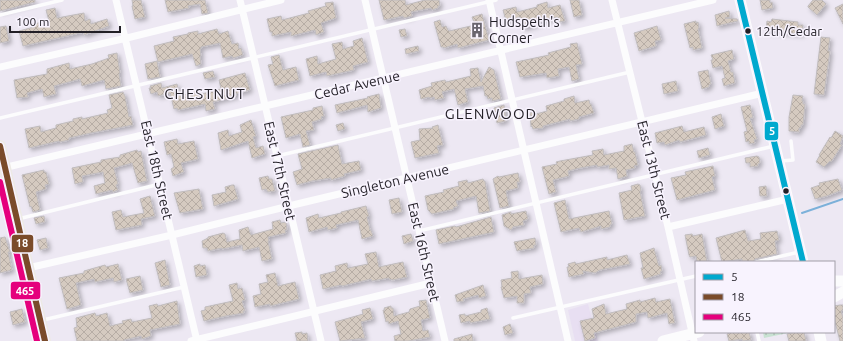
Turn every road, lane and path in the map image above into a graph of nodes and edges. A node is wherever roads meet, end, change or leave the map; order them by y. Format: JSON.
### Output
{"nodes":[{"id":1,"x":62,"y":0,"type":"edge"},
{"id":2,"x":116,"y":0,"type":"edge"},
{"id":3,"x":240,"y":0,"type":"edge"},
{"id":4,"x":281,"y":0,"type":"edge"},
{"id":5,"x":365,"y":0,"type":"edge"},
{"id":6,"x":491,"y":0,"type":"edge"},
{"id":7,"x":612,"y":0,"type":"edge"},
{"id":8,"x":713,"y":0,"type":"edge"},
{"id":9,"x":740,"y":0,"type":"edge"},
{"id":10,"x":242,"y":9,"type":"junction"},
{"id":11,"x":0,"y":15,"type":"edge"},
{"id":12,"x":617,"y":23,"type":"junction"},
{"id":13,"x":372,"y":30,"type":"junction"},
{"id":14,"x":125,"y":38,"type":"junction"},
{"id":15,"x":501,"y":51,"type":"junction"},
{"id":16,"x":254,"y":57,"type":"junction"},
{"id":17,"x":0,"y":67,"type":"edge"},
{"id":18,"x":630,"y":72,"type":"junction"},
{"id":19,"x":383,"y":78,"type":"junction"},
{"id":20,"x":136,"y":86,"type":"junction"},
{"id":21,"x":762,"y":93,"type":"junction"},
{"id":22,"x":513,"y":100,"type":"junction"},
{"id":23,"x":265,"y":107,"type":"junction"},
{"id":24,"x":0,"y":118,"type":"edge"},
{"id":25,"x":642,"y":122,"type":"junction"},
{"id":26,"x":395,"y":128,"type":"junction"},
{"id":27,"x":148,"y":135,"type":"junction"},
{"id":28,"x":791,"y":141,"type":"dead end"},
{"id":29,"x":775,"y":145,"type":"junction"},
{"id":30,"x":0,"y":146,"type":"edge"},
{"id":31,"x":524,"y":150,"type":"junction"},
{"id":32,"x":277,"y":156,"type":"junction"},
{"id":33,"x":779,"y":162,"type":"junction"},
{"id":34,"x":3,"y":169,"type":"edge"},
{"id":35,"x":655,"y":174,"type":"junction"},
{"id":36,"x":407,"y":178,"type":"junction"},
{"id":37,"x":160,"y":184,"type":"junction"},
{"id":38,"x":788,"y":199,"type":"junction"},
{"id":39,"x":536,"y":202,"type":"junction"},
{"id":40,"x":289,"y":206,"type":"junction"},
{"id":41,"x":17,"y":219,"type":"junction"},
{"id":42,"x":668,"y":227,"type":"junction"},
{"id":43,"x":419,"y":231,"type":"junction"},
{"id":44,"x":172,"y":235,"type":"junction"},
{"id":45,"x":801,"y":257,"type":"edge"},
{"id":46,"x":765,"y":261,"type":"edge"},
{"id":47,"x":28,"y":268,"type":"junction"},
{"id":48,"x":695,"y":276,"type":"edge"},
{"id":49,"x":680,"y":280,"type":"junction"},
{"id":50,"x":431,"y":283,"type":"junction"},
{"id":51,"x":184,"y":287,"type":"junction"},
{"id":52,"x":561,"y":307,"type":"junction"},
{"id":53,"x":314,"y":312,"type":"junction"},
{"id":54,"x":513,"y":318,"type":"dead end"},
{"id":55,"x":40,"y":321,"type":"junction"},
{"id":56,"x":695,"y":336,"type":"edge"},
{"id":57,"x":45,"y":341,"type":"edge"},
{"id":58,"x":195,"y":341,"type":"edge"},
{"id":59,"x":321,"y":341,"type":"edge"},
{"id":60,"x":445,"y":341,"type":"edge"},
{"id":61,"x":568,"y":341,"type":"edge"},
{"id":62,"x":663,"y":341,"type":"edge"}],
"edges":[{"from":1,"to":11,"type":"lane"},
{"from":2,"to":14,"type":"street","name":"East 18th Street"},
{"from":3,"to":10,"type":"street","name":"East 17th Street"},
{"from":4,"to":10,"type":"street"},
{"from":5,"to":13,"type":"street","name":"East 16th Street"},
{"from":6,"to":13,"type":"lane"},
{"from":6,"to":15,"type":"street"},
{"from":7,"to":12,"type":"street","name":"East 13th Street"},
{"from":8,"to":12,"type":"street","name":"Cedar Avenue"},
{"from":9,"to":21,"type":"street"},
{"from":10,"to":14,"type":"street"},
{"from":10,"to":16,"type":"street","name":"East 17th Street"},
{"from":12,"to":15,"type":"street","name":"Cedar Avenue"},
{"from":12,"to":18,"type":"street","name":"East 13th Street"},
{"from":13,"to":16,"type":"lane"},
{"from":13,"to":19,"type":"street","name":"East 16th Street"},
{"from":14,"to":17,"type":"street"},
{"from":14,"to":20,"type":"street","name":"East 18th Street"},
{"from":15,"to":19,"type":"street","name":"Cedar Avenue"},
{"from":15,"to":22,"type":"street"},
{"from":16,"to":20,"type":"lane"},
{"from":16,"to":23,"type":"street","name":"East 17th Street"},
{"from":18,"to":22,"type":"lane"},
{"from":18,"to":25,"type":"street","name":"East 13th Street"},
{"from":19,"to":23,"type":"street","name":"Cedar Avenue"},
{"from":19,"to":26,"type":"street","name":"East 16th Street"},
{"from":20,"to":24,"type":"lane"},
{"from":20,"to":27,"type":"street","name":"East 18th Street"},
{"from":21,"to":25,"type":"street","name":"Singleton Avenue"},
{"from":21,"to":29,"type":"street"},
{"from":22,"to":26,"type":"lane"},
{"from":22,"to":31,"type":"street"},
{"from":23,"to":27,"type":"street","name":"Cedar Avenue"},
{"from":23,"to":32,"type":"street","name":"East 17th Street"},
{"from":25,"to":31,"type":"street","name":"Singleton Avenue"},
{"from":25,"to":35,"type":"street","name":"East 13th Street"},
{"from":26,"to":32,"type":"lane"},
{"from":26,"to":36,"type":"street","name":"East 16th Street"},
{"from":27,"to":34,"type":"street","name":"Cedar Avenue"},
{"from":27,"to":37,"type":"street","name":"East 18th Street"},
{"from":28,"to":33,"type":"lane"},
{"from":29,"to":33,"type":"street"},
{"from":29,"to":35,"type":"lane"},
{"from":30,"to":34,"type":"main road"},
{"from":31,"to":36,"type":"street","name":"Singleton Avenue"},
{"from":31,"to":39,"type":"street"},
{"from":32,"to":40,"type":"street","name":"East 17th Street"},
{"from":33,"to":38,"type":"street"},
{"from":34,"to":41,"type":"main road"},
{"from":35,"to":39,"type":"lane"},
{"from":35,"to":42,"type":"street","name":"East 13th Street"},
{"from":36,"to":40,"type":"street","name":"Singleton Avenue"},
{"from":36,"to":43,"type":"street","name":"East 16th Street"},
{"from":37,"to":41,"type":"lane"},
{"from":37,"to":44,"type":"street","name":"East 18th Street"},
{"from":38,"to":42,"type":"street"},
{"from":38,"to":45,"type":"street"},
{"from":39,"to":43,"type":"lane"},
{"from":39,"to":52,"type":"street"},
{"from":40,"to":44,"type":"street","name":"Singleton Avenue"},
{"from":40,"to":53,"type":"street","name":"East 17th Street"},
{"from":41,"to":47,"type":"main road"},
{"from":42,"to":49,"type":"street","name":"East 13th Street"},
{"from":43,"to":50,"type":"street","name":"East 16th Street"},
{"from":44,"to":47,"type":"street","name":"Singleton Avenue"},
{"from":44,"to":51,"type":"street","name":"East 18th Street"},
{"from":45,"to":46,"type":"lane"},
{"from":47,"to":55,"type":"main road"},
{"from":48,"to":49,"type":"lane"},
{"from":49,"to":52,"type":"lane"},
{"from":49,"to":56,"type":"street","name":"East 13th Street"},
{"from":50,"to":53,"type":"street"},
{"from":50,"to":60,"type":"street","name":"East 16th Street"},
{"from":51,"to":55,"type":"lane"},
{"from":51,"to":58,"type":"street","name":"East 18th Street"},
{"from":52,"to":54,"type":"lane"},
{"from":52,"to":61,"type":"street"},
{"from":53,"to":58,"type":"street"},
{"from":53,"to":59,"type":"street","name":"East 17th Street"},
{"from":55,"to":57,"type":"main road"},
{"from":56,"to":62,"type":"street"}]}
